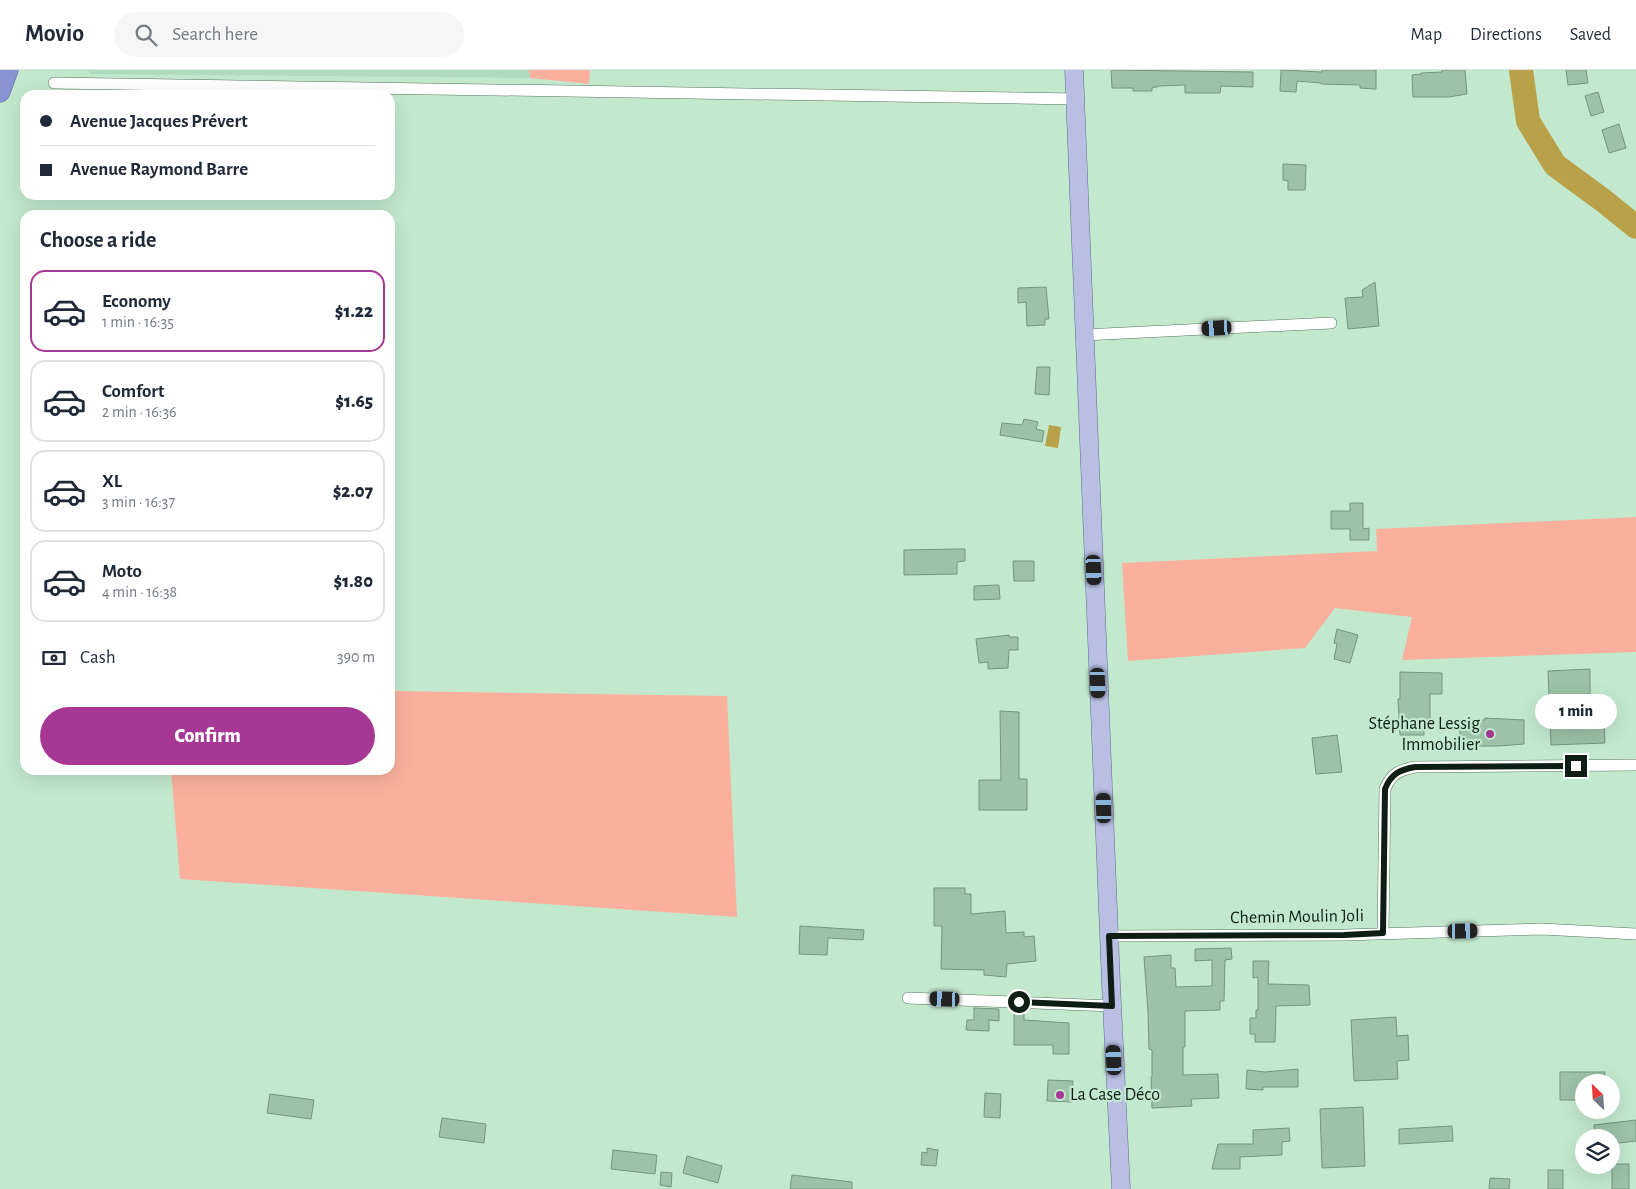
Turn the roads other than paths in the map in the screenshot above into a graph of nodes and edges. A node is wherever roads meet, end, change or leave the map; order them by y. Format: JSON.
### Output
{"nodes":[{"id":1,"x":8,"y":70,"type":"edge"},
{"id":2,"x":1074,"y":70,"type":"edge"},
{"id":3,"x":54,"y":83,"type":"dead end"},
{"id":4,"x":0,"y":92,"type":"edge"},
{"id":5,"x":1075,"y":99,"type":"junction"},
{"id":6,"x":1331,"y":323,"type":"dead end"},
{"id":7,"x":1084,"y":334,"type":"junction"},
{"id":8,"x":1636,"y":765,"type":"edge"},
{"id":9,"x":1383,"y":933,"type":"junction"},
{"id":10,"x":1636,"y":934,"type":"edge"},
{"id":11,"x":1109,"y":936,"type":"junction"},
{"id":12,"x":908,"y":998,"type":"dead end"},
{"id":13,"x":1112,"y":1006,"type":"junction"},
{"id":14,"x":1121,"y":1189,"type":"edge"}],
"edges":[{"from":1,"to":4,"type":"highway"},
{"from":2,"to":5,"type":"main road"},
{"from":3,"to":5,"type":"street"},
{"from":5,"to":7,"type":"main road"},
{"from":6,"to":7,"type":"street"},
{"from":7,"to":11,"type":"main road"},
{"from":8,"to":9,"type":"street"},
{"from":9,"to":10,"type":"street","name":"Chemin Moulin Joli"},
{"from":9,"to":11,"type":"street","name":"Chemin Moulin Joli"},
{"from":11,"to":13,"type":"main road"},
{"from":12,"to":13,"type":"street"},
{"from":13,"to":14,"type":"main road"}]}
